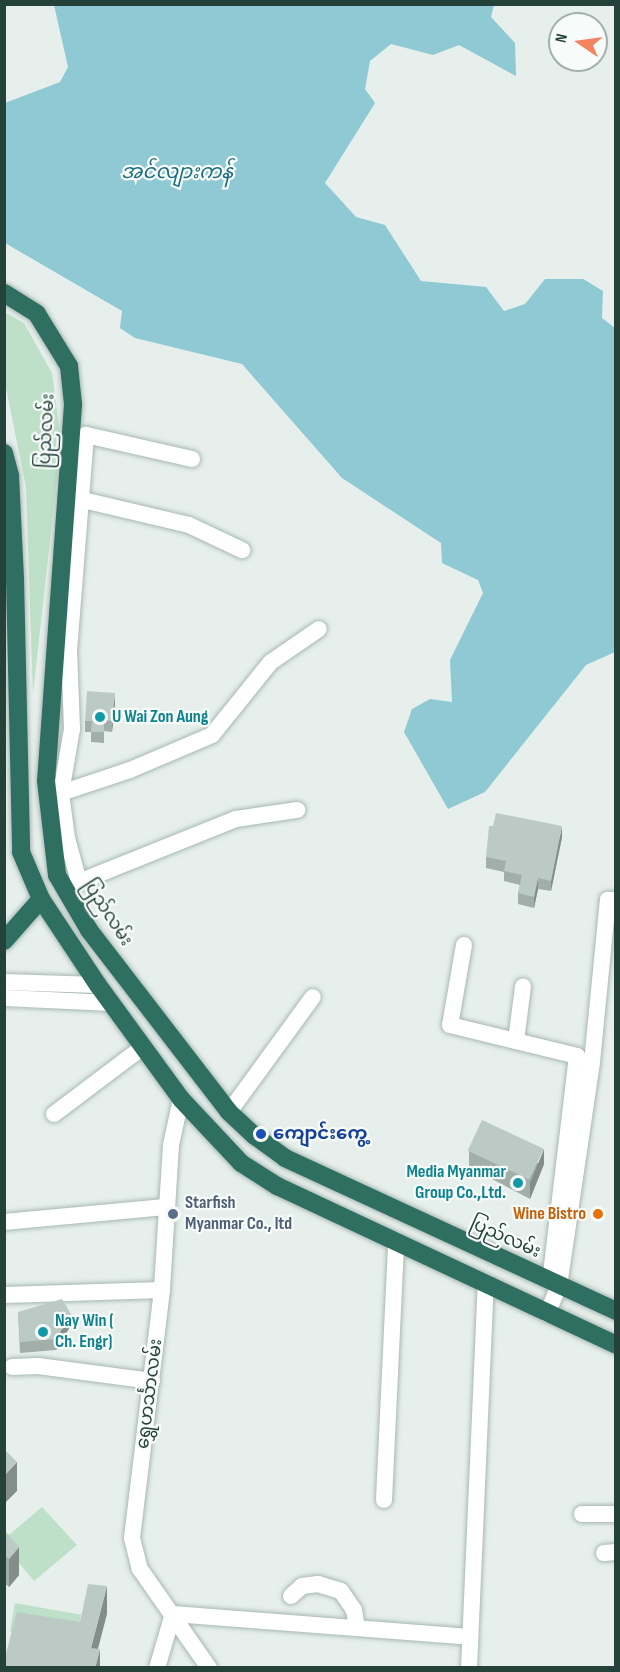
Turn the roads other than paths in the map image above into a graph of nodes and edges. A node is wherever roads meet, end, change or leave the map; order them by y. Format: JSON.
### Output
{"nodes":[{"id":1,"x":4,"y":293,"type":"edge"},
{"id":2,"x":4,"y":453,"type":"edge"},
{"id":3,"x":192,"y":459,"type":"dead end"},
{"id":4,"x":82,"y":500,"type":"junction"},
{"id":5,"x":63,"y":508,"type":"junction"},
{"id":6,"x":242,"y":550,"type":"dead end"},
{"id":7,"x":320,"y":629,"type":"dead end"},
{"id":8,"x":61,"y":793,"type":"junction"},
{"id":9,"x":297,"y":810,"type":"dead end"},
{"id":10,"x":41,"y":899,"type":"junction"},
{"id":11,"x":615,"y":900,"type":"edge"},
{"id":12,"x":4,"y":941,"type":"edge"},
{"id":13,"x":464,"y":945,"type":"dead end"},
{"id":14,"x":119,"y":969,"type":"junction"},
{"id":15,"x":4,"y":982,"type":"edge"},
{"id":16,"x":98,"y":985,"type":"junction"},
{"id":17,"x":523,"y":986,"type":"dead end"},
{"id":18,"x":5,"y":998,"type":"edge"},
{"id":19,"x":313,"y":998,"type":"dead end"},
{"id":20,"x":4,"y":1003,"type":"edge"},
{"id":21,"x":112,"y":1003,"type":"junction"},
{"id":22,"x":516,"y":1041,"type":"junction"},
{"id":23,"x":143,"y":1047,"type":"junction"},
{"id":24,"x":181,"y":1099,"type":"junction"},
{"id":25,"x":229,"y":1112,"type":"junction"},
{"id":26,"x":54,"y":1114,"type":"dead end"},
{"id":27,"x":165,"y":1207,"type":"junction"},
{"id":28,"x":4,"y":1222,"type":"edge"},
{"id":29,"x":396,"y":1242,"type":"junction"},
{"id":30,"x":554,"y":1284,"type":"junction"},
{"id":31,"x":486,"y":1285,"type":"junction"},
{"id":32,"x":162,"y":1290,"type":"junction"},
{"id":33,"x":4,"y":1295,"type":"edge"},
{"id":34,"x":614,"y":1306,"type":"edge"},
{"id":35,"x":547,"y":1314,"type":"junction"},
{"id":36,"x":615,"y":1345,"type":"edge"},
{"id":37,"x":12,"y":1367,"type":"dead end"},
{"id":38,"x":152,"y":1381,"type":"junction"},
{"id":39,"x":384,"y":1500,"type":"dead end"},
{"id":40,"x":582,"y":1514,"type":"dead end"},
{"id":41,"x":615,"y":1514,"type":"edge"},
{"id":42,"x":291,"y":1596,"type":"dead end"},
{"id":43,"x":173,"y":1614,"type":"junction"},
{"id":44,"x":357,"y":1628,"type":"junction"},
{"id":45,"x":470,"y":1636,"type":"junction"},
{"id":46,"x":157,"y":1668,"type":"edge"},
{"id":47,"x":208,"y":1668,"type":"edge"},
{"id":48,"x":469,"y":1668,"type":"edge"}],
"edges":[{"from":1,"to":5,"type":"highway","name":"ပြည်လမ်း"},
{"from":2,"to":10,"type":"highway","name":"ပြည်လမ်း"},
{"from":3,"to":4,"type":"street"},
{"from":4,"to":5,"type":"street"},
{"from":4,"to":6,"type":"street"},
{"from":4,"to":8,"type":"street"},
{"from":5,"to":14,"type":"highway","name":"ပြည်လမ်း"},
{"from":7,"to":8,"type":"street"},
{"from":8,"to":9,"type":"street"},
{"from":10,"to":12,"type":"highway"},
{"from":10,"to":16,"type":"highway","name":"ပြည်လမ်း"},
{"from":11,"to":30,"type":"street"},
{"from":13,"to":22,"type":"street"},
{"from":14,"to":16,"type":"highway"},
{"from":14,"to":25,"type":"highway","name":"ပြည်လမ်း"},
{"from":15,"to":16,"type":"street"},
{"from":16,"to":21,"type":"highway","name":"ပြည်လမ်း"},
{"from":17,"to":22,"type":"street"},
{"from":18,"to":20,"type":"street"},
{"from":18,"to":21,"type":"street"},
{"from":19,"to":25,"type":"street"},
{"from":21,"to":23,"type":"highway","name":"ပြည်လမ်း"},
{"from":22,"to":30,"type":"street"},
{"from":23,"to":24,"type":"highway","name":"ပြည်လမ်း"},
{"from":23,"to":26,"type":"street"},
{"from":24,"to":27,"type":"street","name":"ရွှေဟင်္သာလမ်း"},
{"from":24,"to":29,"type":"highway","name":"ပြည်လမ်း"},
{"from":25,"to":30,"type":"highway","name":"ပြည်လမ်း"},
{"from":27,"to":28,"type":"street"},
{"from":27,"to":32,"type":"street","name":"ရွှေဟင်္သာလမ်း"},
{"from":29,"to":31,"type":"highway","name":"ပြည်လမ်း"},
{"from":29,"to":39,"type":"street"},
{"from":30,"to":34,"type":"highway","name":"ပြည်လမ်း"},
{"from":30,"to":35,"type":"street"},
{"from":31,"to":35,"type":"highway","name":"ပြည်လမ်း"},
{"from":31,"to":45,"type":"street"},
{"from":32,"to":33,"type":"street"},
{"from":32,"to":38,"type":"street","name":"ရွှေဟင်္သာလမ်း"},
{"from":35,"to":36,"type":"highway","name":"ပြည်လမ်း"},
{"from":37,"to":38,"type":"street"},
{"from":38,"to":43,"type":"street","name":"ရွှေဟင်္သာလမ်း"},
{"from":40,"to":41,"type":"street"},
{"from":42,"to":44,"type":"street"},
{"from":43,"to":44,"type":"street"},
{"from":43,"to":46,"type":"street"},
{"from":43,"to":47,"type":"street","name":"ရွှေဟင်္သာလမ်း"},
{"from":44,"to":45,"type":"street"},
{"from":45,"to":48,"type":"street"}]}
